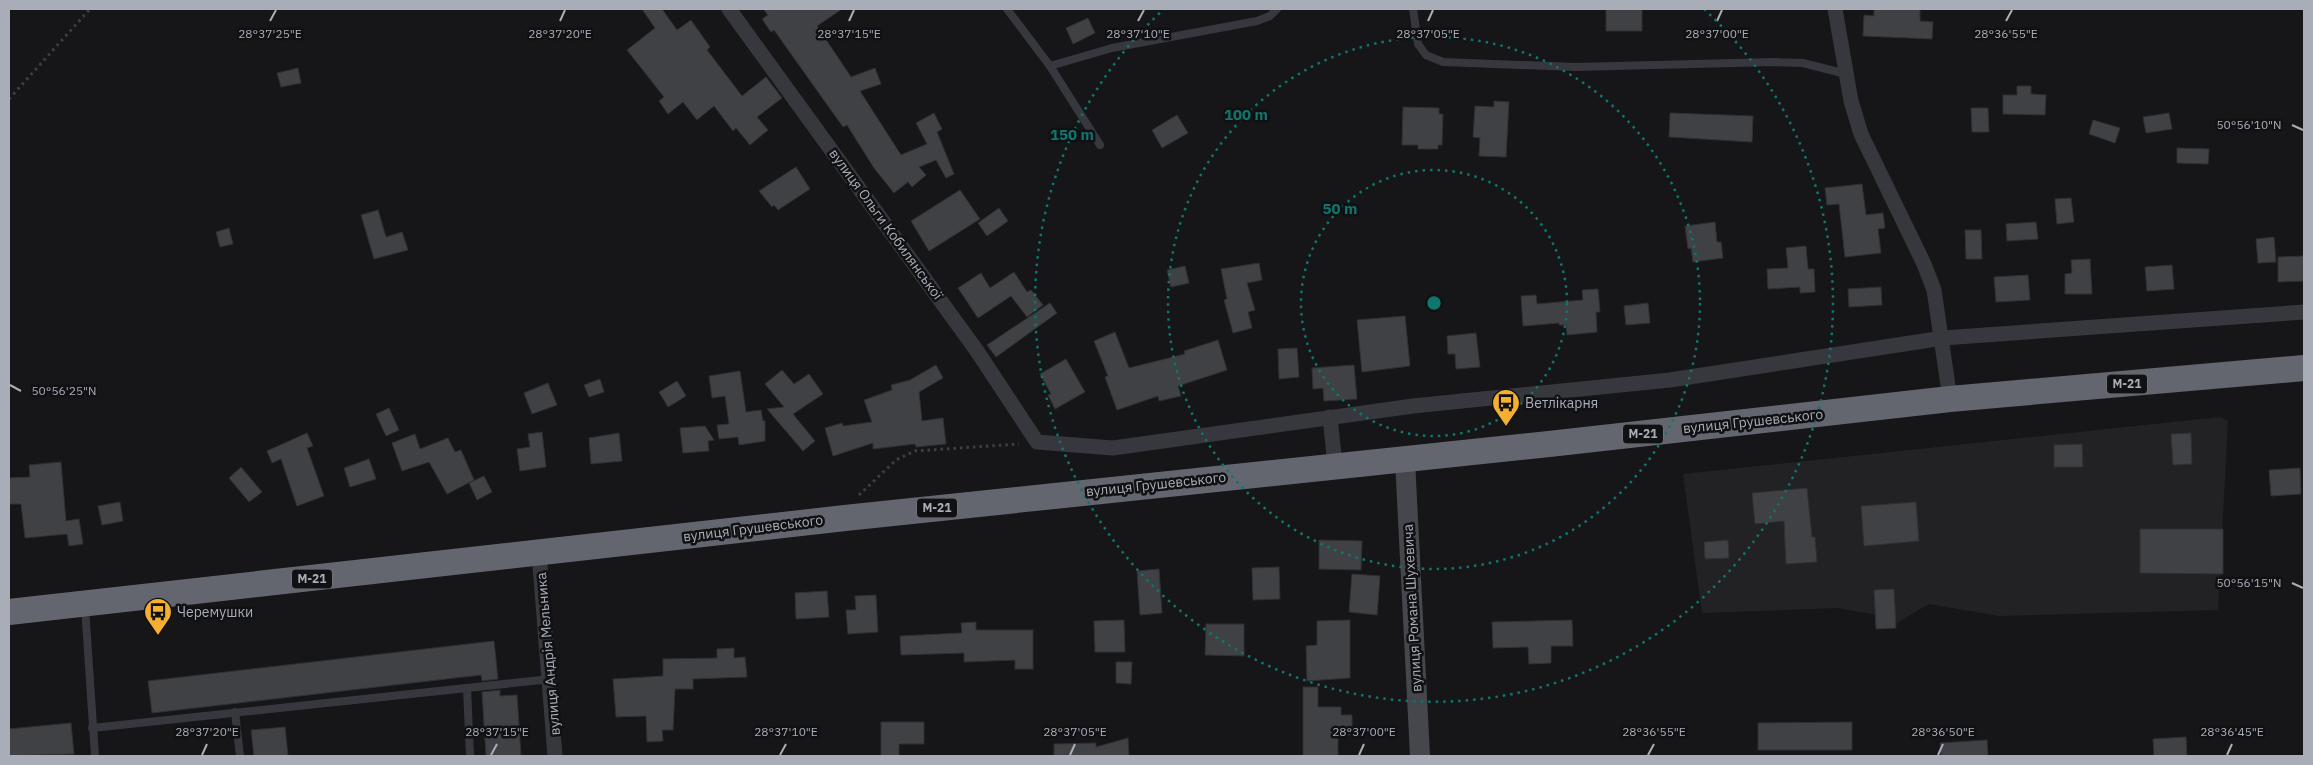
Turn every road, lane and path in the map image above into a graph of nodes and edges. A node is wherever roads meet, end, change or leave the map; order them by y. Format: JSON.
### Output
{"nodes":[{"id":1,"x":90,"y":9,"type":"edge"},
{"id":2,"x":729,"y":9,"type":"edge"},
{"id":3,"x":1007,"y":9,"type":"edge"},
{"id":4,"x":1277,"y":9,"type":"edge"},
{"id":5,"x":1413,"y":9,"type":"edge"},
{"id":6,"x":1835,"y":9,"type":"edge"},
{"id":7,"x":1050,"y":66,"type":"junction"},
{"id":8,"x":1846,"y":74,"type":"junction"},
{"id":9,"x":9,"y":98,"type":"edge"},
{"id":10,"x":1100,"y":146,"type":"dead end"},
{"id":11,"x":2304,"y":312,"type":"edge"},
{"id":12,"x":1943,"y":338,"type":"junction"},
{"id":13,"x":2304,"y":368,"type":"edge"},
{"id":14,"x":1950,"y":399,"type":"junction"},
{"id":15,"x":1330,"y":417,"type":"junction"},
{"id":16,"x":1037,"y":442,"type":"junction"},
{"id":17,"x":1405,"y":460,"type":"junction"},
{"id":18,"x":1335,"y":465,"type":"junction"},
{"id":19,"x":845,"y":518,"type":"junction"},
{"id":20,"x":539,"y":553,"type":"junction"},
{"id":21,"x":84,"y":605,"type":"junction"},
{"id":22,"x":9,"y":612,"type":"edge"},
{"id":23,"x":551,"y":679,"type":"junction"},
{"id":24,"x":467,"y":688,"type":"junction"},
{"id":25,"x":235,"y":712,"type":"junction"},
{"id":26,"x":92,"y":728,"type":"junction"},
{"id":27,"x":95,"y":756,"type":"edge"},
{"id":28,"x":240,"y":756,"type":"edge"},
{"id":29,"x":470,"y":756,"type":"edge"},
{"id":30,"x":555,"y":756,"type":"edge"},
{"id":31,"x":1420,"y":756,"type":"edge"}],
"edges":[{"from":1,"to":9,"type":"path"},
{"from":2,"to":16,"type":"street","name":"вулиця Ольги Кобилянської"},
{"from":3,"to":7,"type":"lane"},
{"from":4,"to":7,"type":"lane"},
{"from":5,"to":8,"type":"lane"},
{"from":6,"to":8,"type":"street"},
{"from":7,"to":10,"type":"lane"},
{"from":8,"to":12,"type":"street"},
{"from":11,"to":12,"type":"street"},
{"from":12,"to":14,"type":"street"},
{"from":12,"to":15,"type":"street"},
{"from":13,"to":14,"type":"highway","name":"вулиця Грушевського","number":"М-21"},
{"from":14,"to":17,"type":"highway","name":"вулиця Грушевського","number":"М-21"},
{"from":15,"to":16,"type":"street"},
{"from":15,"to":18,"type":"street"},
{"from":16,"to":19,"type":"path"},
{"from":17,"to":18,"type":"highway","name":"вулиця Грушевського","number":"М-21"},
{"from":17,"to":31,"type":"street","name":"вулиця Романа Шухевича"},
{"from":18,"to":19,"type":"highway","name":"вулиця Грушевського","number":"М-21"},
{"from":19,"to":20,"type":"highway","name":"вулиця Грушевського","number":"М-21"},
{"from":20,"to":21,"type":"highway","name":"вулиця Грушевського","number":"М-21"},
{"from":20,"to":23,"type":"street","name":"вулиця Андрія Мельника"},
{"from":21,"to":22,"type":"highway","name":"вулиця Грушевського","number":"М-21"},
{"from":21,"to":26,"type":"lane"},
{"from":23,"to":24,"type":"lane"},
{"from":23,"to":30,"type":"street","name":"вулиця Андрія Мельника"},
{"from":24,"to":25,"type":"lane"},
{"from":24,"to":29,"type":"lane"},
{"from":25,"to":26,"type":"lane"},
{"from":25,"to":28,"type":"lane"},
{"from":26,"to":27,"type":"lane"}]}
